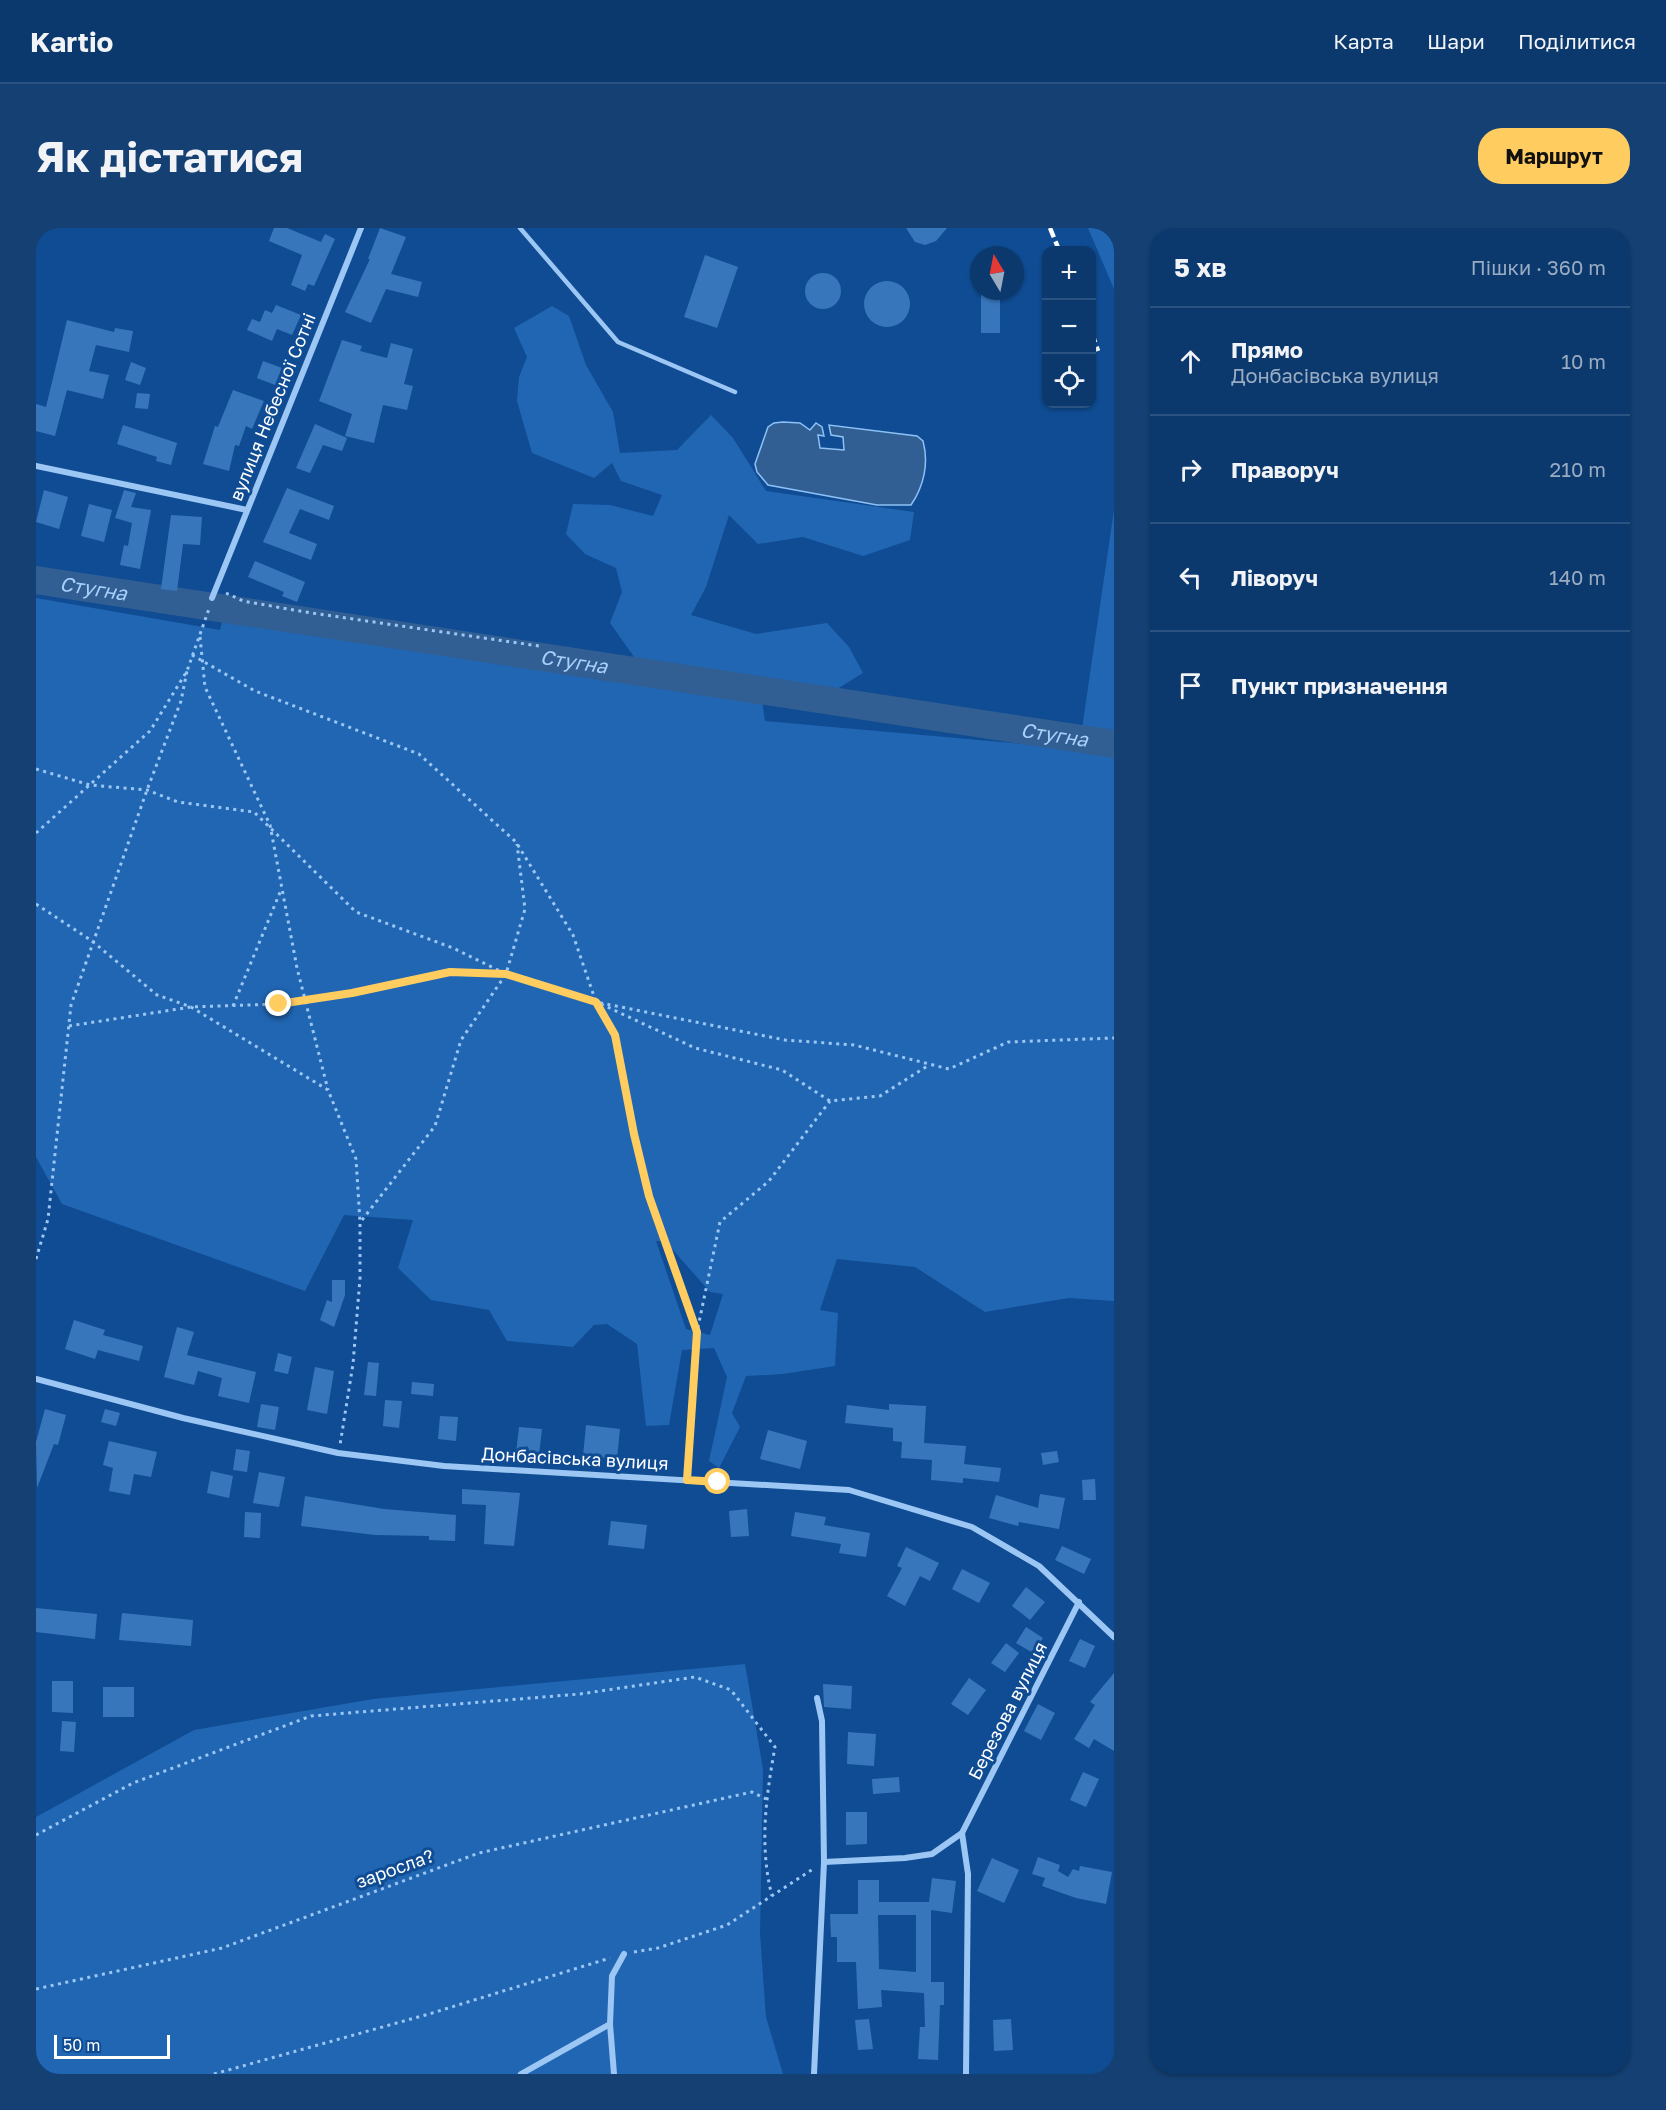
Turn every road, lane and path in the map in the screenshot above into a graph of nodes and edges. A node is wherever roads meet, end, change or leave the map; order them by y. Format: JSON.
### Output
{"nodes":[{"id":1,"x":361,"y":228,"type":"edge"},
{"id":2,"x":520,"y":228,"type":"edge"},
{"id":3,"x":735,"y":392,"type":"dead end"},
{"id":4,"x":36,"y":466,"type":"edge"},
{"id":5,"x":247,"y":510,"type":"junction"},
{"id":6,"x":216,"y":588,"type":"junction"},
{"id":7,"x":213,"y":598,"type":"dead end"},
{"id":8,"x":207,"y":618,"type":"dead end"},
{"id":9,"x":200,"y":637,"type":"junction"},
{"id":10,"x":539,"y":646,"type":"dead end"},
{"id":11,"x":192,"y":655,"type":"junction"},
{"id":12,"x":204,"y":663,"type":"junction"},
{"id":13,"x":187,"y":671,"type":"junction"},
{"id":14,"x":36,"y":769,"type":"edge"},
{"id":15,"x":90,"y":785,"type":"junction"},
{"id":16,"x":147,"y":790,"type":"junction"},
{"id":17,"x":270,"y":825,"type":"junction"},
{"id":18,"x":36,"y":833,"type":"edge"},
{"id":19,"x":516,"y":842,"type":"junction"},
{"id":20,"x":282,"y":888,"type":"junction"},
{"id":21,"x":36,"y":904,"type":"edge"},
{"id":22,"x":92,"y":941,"type":"junction"},
{"id":23,"x":506,"y":974,"type":"junction"},
{"id":24,"x":305,"y":1000,"type":"junction"},
{"id":25,"x":596,"y":1002,"type":"junction"},
{"id":26,"x":233,"y":1006,"type":"junction"},
{"id":27,"x":191,"y":1007,"type":"junction"},
{"id":28,"x":69,"y":1026,"type":"junction"},
{"id":29,"x":1114,"y":1038,"type":"edge"},
{"id":30,"x":929,"y":1065,"type":"junction"},
{"id":31,"x":328,"y":1090,"type":"junction"},
{"id":32,"x":830,"y":1101,"type":"junction"},
{"id":33,"x":360,"y":1222,"type":"junction"},
{"id":34,"x":36,"y":1259,"type":"edge"},
{"id":35,"x":697,"y":1332,"type":"junction"},
{"id":36,"x":36,"y":1379,"type":"edge"},
{"id":37,"x":338,"y":1453,"type":"junction"},
{"id":38,"x":687,"y":1480,"type":"junction"},
{"id":39,"x":1079,"y":1602,"type":"junction"},
{"id":40,"x":1114,"y":1637,"type":"edge"},
{"id":41,"x":817,"y":1698,"type":"dead end"},
{"id":42,"x":766,"y":1799,"type":"junction"},
{"id":43,"x":962,"y":1833,"type":"junction"},
{"id":44,"x":36,"y":1835,"type":"edge"},
{"id":45,"x":824,"y":1862,"type":"junction"},
{"id":46,"x":772,"y":1896,"type":"junction"},
{"id":47,"x":624,"y":1954,"type":"junction"},
{"id":48,"x":36,"y":1989,"type":"edge"},
{"id":49,"x":610,"y":2024,"type":"junction"},
{"id":50,"x":214,"y":2074,"type":"edge"},
{"id":51,"x":521,"y":2074,"type":"edge"},
{"id":52,"x":614,"y":2074,"type":"edge"},
{"id":53,"x":814,"y":2074,"type":"edge"},
{"id":54,"x":966,"y":2074,"type":"edge"}],
"edges":[{"from":1,"to":5,"type":"street","name":"вулиця Небесної Сотні"},
{"from":2,"to":3,"type":"lane"},
{"from":4,"to":5,"type":"street"},
{"from":5,"to":6,"type":"street","name":"вулиця Небесної Сотні"},
{"from":6,"to":7,"type":"street","name":"вулиця Небесної Сотні"},
{"from":6,"to":10,"type":"path"},
{"from":8,"to":9,"type":"path"},
{"from":9,"to":11,"type":"path"},
{"from":9,"to":12,"type":"path"},
{"from":11,"to":12,"type":"path"},
{"from":11,"to":13,"type":"path"},
{"from":12,"to":17,"type":"path"},
{"from":12,"to":19,"type":"path"},
{"from":13,"to":15,"type":"path"},
{"from":13,"to":16,"type":"path"},
{"from":14,"to":15,"type":"path"},
{"from":15,"to":16,"type":"path"},
{"from":15,"to":18,"type":"path"},
{"from":16,"to":17,"type":"path"},
{"from":16,"to":22,"type":"path"},
{"from":17,"to":20,"type":"path"},
{"from":17,"to":23,"type":"path"},
{"from":19,"to":23,"type":"path"},
{"from":19,"to":25,"type":"path"},
{"from":20,"to":24,"type":"path"},
{"from":20,"to":26,"type":"path"},
{"from":21,"to":22,"type":"path"},
{"from":22,"to":27,"type":"path"},
{"from":22,"to":28,"type":"path"},
{"from":23,"to":24,"type":"path"},
{"from":23,"to":25,"type":"path"},
{"from":23,"to":33,"type":"path"},
{"from":24,"to":26,"type":"path"},
{"from":24,"to":31,"type":"path"},
{"from":25,"to":30,"type":"path"},
{"from":25,"to":32,"type":"path"},
{"from":25,"to":35,"type":"path"},
{"from":26,"to":27,"type":"path"},
{"from":27,"to":28,"type":"path"},
{"from":27,"to":31,"type":"path"},
{"from":28,"to":34,"type":"path"},
{"from":29,"to":30,"type":"path"},
{"from":30,"to":32,"type":"path"},
{"from":31,"to":33,"type":"path"},
{"from":32,"to":35,"type":"path"},
{"from":33,"to":37,"type":"path"},
{"from":35,"to":38,"type":"path"},
{"from":36,"to":37,"type":"street","name":"Донбасівська вулиця"},
{"from":37,"to":38,"type":"street","name":"Донбасівська вулиця"},
{"from":38,"to":39,"type":"street","name":"Донбасівська вулиця"},
{"from":39,"to":40,"type":"street","name":"Донбасівська вулиця"},
{"from":39,"to":43,"type":"street","name":"Березова вулиця"},
{"from":41,"to":45,"type":"street"},
{"from":42,"to":44,"type":"path"},
{"from":42,"to":46,"type":"path"},
{"from":42,"to":48,"type":"path","name":"заросла?"},
{"from":43,"to":45,"type":"street","name":"Березова вулиця"},
{"from":43,"to":54,"type":"street"},
{"from":45,"to":46,"type":"path"},
{"from":45,"to":53,"type":"street"},
{"from":46,"to":47,"type":"path"},
{"from":47,"to":49,"type":"street"},
{"from":47,"to":50,"type":"path"},
{"from":49,"to":51,"type":"street"},
{"from":49,"to":52,"type":"street"}]}
